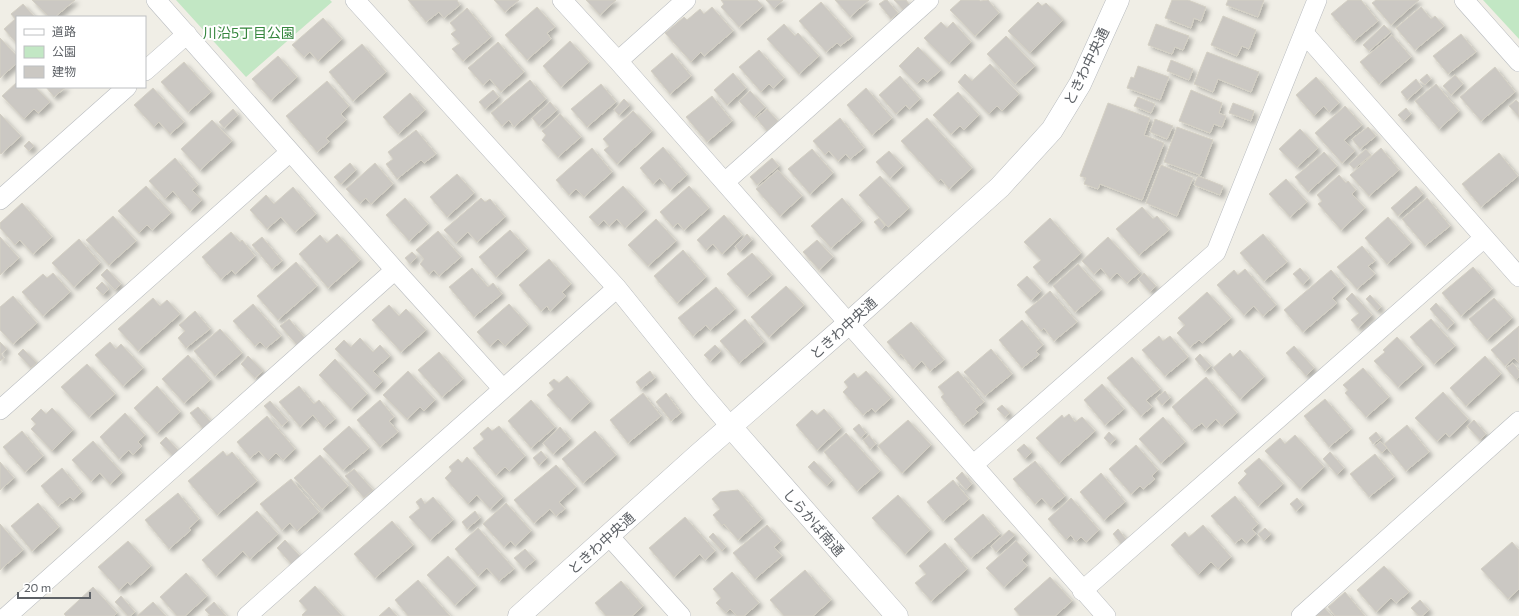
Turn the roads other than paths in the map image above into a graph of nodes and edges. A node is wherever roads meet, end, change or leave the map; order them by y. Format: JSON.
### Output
{"nodes":[{"id":1,"x":156,"y":0,"type":"edge"},
{"id":2,"x":355,"y":0,"type":"edge"},
{"id":3,"x":562,"y":0,"type":"edge"},
{"id":4,"x":686,"y":0,"type":"edge"},
{"id":5,"x":929,"y":0,"type":"edge"},
{"id":6,"x":1118,"y":0,"type":"edge"},
{"id":7,"x":1317,"y":0,"type":"edge"},
{"id":8,"x":1464,"y":0,"type":"edge"},
{"id":9,"x":1304,"y":33,"type":"junction"},
{"id":10,"x":187,"y":34,"type":"junction"},
{"id":11,"x":618,"y":61,"type":"junction"},
{"id":12,"x":1519,"y":62,"type":"edge"},
{"id":13,"x":146,"y":70,"type":"edge"},
{"id":14,"x":126,"y":88,"type":"edge"},
{"id":15,"x":290,"y":152,"type":"junction"},
{"id":16,"x":725,"y":182,"type":"junction"},
{"id":17,"x":0,"y":200,"type":"edge"},
{"id":18,"x":1484,"y":238,"type":"junction"},
{"id":19,"x":395,"y":270,"type":"junction"},
{"id":20,"x":1519,"y":277,"type":"edge"},
{"id":21,"x":617,"y":288,"type":"junction"},
{"id":22,"x":849,"y":323,"type":"junction"},
{"id":23,"x":503,"y":389,"type":"junction"},
{"id":24,"x":0,"y":410,"type":"edge"},
{"id":25,"x":1519,"y":421,"type":"edge"},
{"id":26,"x":731,"y":427,"type":"junction"},
{"id":27,"x":973,"y":465,"type":"junction"},
{"id":28,"x":610,"y":536,"type":"junction"},
{"id":29,"x":1082,"y":591,"type":"junction"},
{"id":30,"x":7,"y":616,"type":"edge"},
{"id":31,"x":247,"y":616,"type":"edge"},
{"id":32,"x":519,"y":616,"type":"edge"},
{"id":33,"x":682,"y":616,"type":"edge"},
{"id":34,"x":897,"y":616,"type":"edge"},
{"id":35,"x":1106,"y":616,"type":"edge"},
{"id":36,"x":1301,"y":616,"type":"edge"}],
"edges":[{"from":1,"to":10,"type":"street"},
{"from":2,"to":21,"type":"street"},
{"from":3,"to":11,"type":"street"},
{"from":4,"to":11,"type":"street"},
{"from":5,"to":16,"type":"street"},
{"from":6,"to":22,"type":"street","name":"ときわ中央通"},
{"from":7,"to":9,"type":"street"},
{"from":8,"to":12,"type":"street"},
{"from":9,"to":18,"type":"street"},
{"from":9,"to":27,"type":"street"},
{"from":10,"to":13,"type":"street"},
{"from":10,"to":15,"type":"street"},
{"from":11,"to":16,"type":"street"},
{"from":14,"to":17,"type":"street"},
{"from":15,"to":19,"type":"street"},
{"from":15,"to":24,"type":"street"},
{"from":16,"to":22,"type":"street"},
{"from":18,"to":20,"type":"street"},
{"from":18,"to":29,"type":"street"},
{"from":19,"to":23,"type":"street"},
{"from":19,"to":30,"type":"street"},
{"from":21,"to":23,"type":"street"},
{"from":21,"to":26,"type":"street"},
{"from":22,"to":26,"type":"street","name":"ときわ中央通"},
{"from":22,"to":27,"type":"street"},
{"from":23,"to":31,"type":"street"},
{"from":25,"to":36,"type":"street"},
{"from":26,"to":28,"type":"street","name":"ときわ中央通"},
{"from":26,"to":34,"type":"street","name":"しらかば南通"},
{"from":27,"to":29,"type":"street"},
{"from":28,"to":32,"type":"street","name":"ときわ中央通"},
{"from":28,"to":33,"type":"street"},
{"from":29,"to":35,"type":"street"}]}
